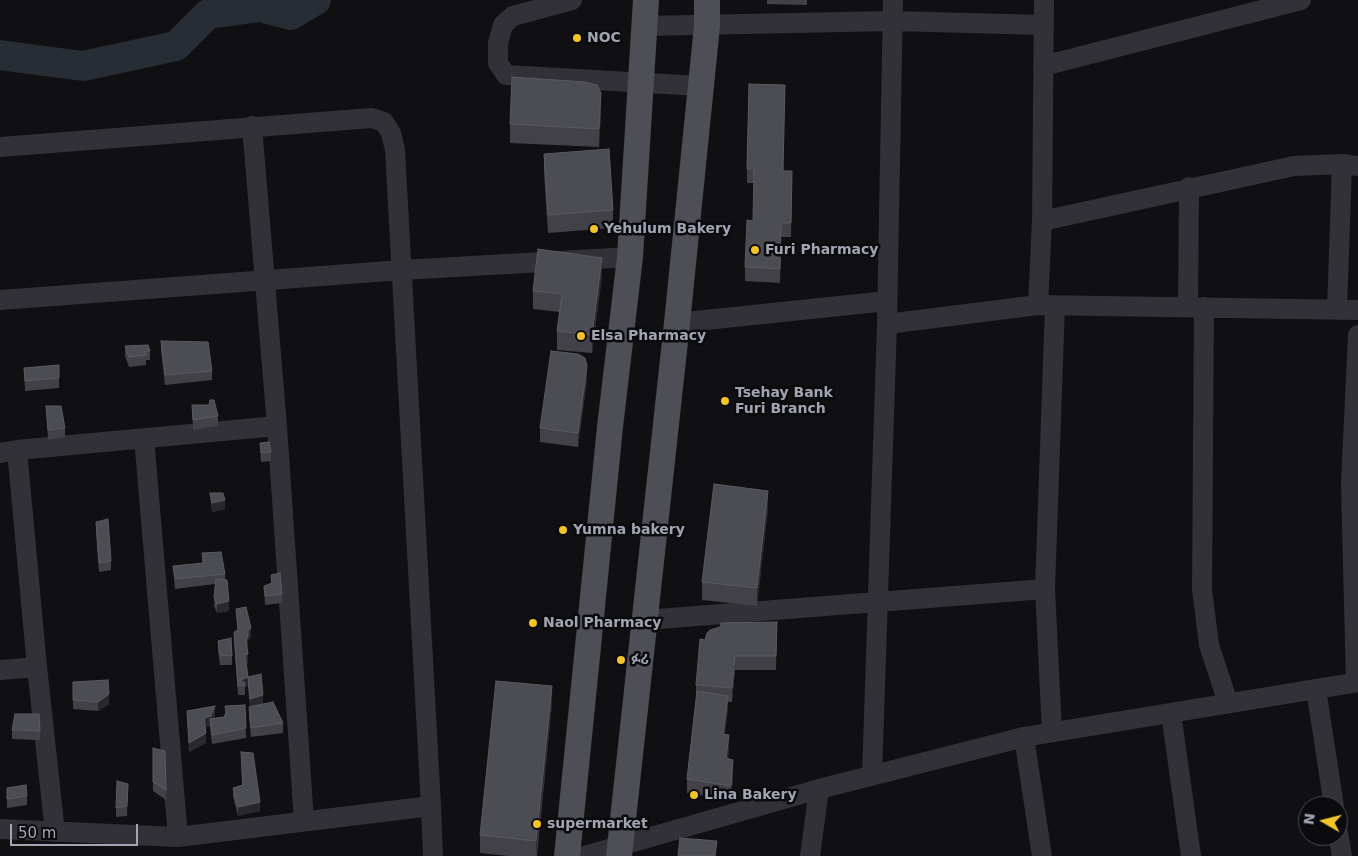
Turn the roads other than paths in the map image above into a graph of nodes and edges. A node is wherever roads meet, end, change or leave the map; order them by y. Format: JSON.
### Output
{"nodes":[{"id":1,"x":572,"y":0,"type":"edge"},
{"id":2,"x":646,"y":0,"type":"edge"},
{"id":3,"x":708,"y":0,"type":"edge"},
{"id":4,"x":893,"y":0,"type":"edge"},
{"id":5,"x":1044,"y":0,"type":"edge"},
{"id":6,"x":1301,"y":0,"type":"edge"},
{"id":7,"x":893,"y":20,"type":"junction"},
{"id":8,"x":1044,"y":25,"type":"junction"},
{"id":9,"x":644,"y":26,"type":"junction"},
{"id":10,"x":707,"y":26,"type":"junction"},
{"id":11,"x":1044,"y":66,"type":"junction"},
{"id":12,"x":641,"y":83,"type":"junction"},
{"id":13,"x":700,"y":86,"type":"junction"},
{"id":14,"x":252,"y":126,"type":"junction"},
{"id":15,"x":0,"y":147,"type":"edge"},
{"id":16,"x":1350,"y":165,"type":"edge"},
{"id":17,"x":1189,"y":187,"type":"junction"},
{"id":18,"x":1042,"y":221,"type":"junction"},
{"id":19,"x":630,"y":257,"type":"junction"},
{"id":20,"x":402,"y":270,"type":"junction"},
{"id":21,"x":265,"y":282,"type":"junction"},
{"id":22,"x":0,"y":300,"type":"edge"},
{"id":23,"x":887,"y":300,"type":"junction"},
{"id":24,"x":1046,"y":305,"type":"junction"},
{"id":25,"x":1196,"y":307,"type":"junction"},
{"id":26,"x":1336,"y":310,"type":"junction"},
{"id":27,"x":1358,"y":310,"type":"edge"},
{"id":28,"x":677,"y":323,"type":"junction"},
{"id":29,"x":887,"y":324,"type":"junction"},
{"id":30,"x":1358,"y":335,"type":"edge"},
{"id":31,"x":277,"y":426,"type":"junction"},
{"id":32,"x":144,"y":438,"type":"junction"},
{"id":33,"x":9,"y":451,"type":"edge"},
{"id":34,"x":1045,"y":589,"type":"junction"},
{"id":35,"x":878,"y":602,"type":"junction"},
{"id":36,"x":645,"y":620,"type":"junction"},
{"id":37,"x":37,"y":667,"type":"junction"},
{"id":38,"x":0,"y":670,"type":"edge"},
{"id":39,"x":1357,"y":682,"type":"edge"},
{"id":40,"x":1316,"y":689,"type":"junction"},
{"id":41,"x":1228,"y":704,"type":"junction"},
{"id":42,"x":1171,"y":713,"type":"junction"},
{"id":43,"x":1052,"y":732,"type":"junction"},
{"id":44,"x":1024,"y":737,"type":"junction"},
{"id":45,"x":872,"y":776,"type":"junction"},
{"id":46,"x":819,"y":789,"type":"junction"},
{"id":47,"x":1332,"y":796,"type":"edge"},
{"id":48,"x":432,"y":806,"type":"junction"},
{"id":49,"x":304,"y":821,"type":"junction"},
{"id":50,"x":0,"y":829,"type":"edge"},
{"id":51,"x":54,"y":832,"type":"junction"},
{"id":52,"x":178,"y":836,"type":"junction"},
{"id":53,"x":620,"y":851,"type":"edge"},
{"id":54,"x":432,"y":856,"type":"edge"},
{"id":55,"x":567,"y":856,"type":"edge"},
{"id":56,"x":584,"y":856,"type":"edge"},
{"id":57,"x":810,"y":856,"type":"edge"},
{"id":58,"x":1042,"y":856,"type":"edge"},
{"id":59,"x":1191,"y":856,"type":"edge"}],
"edges":[{"from":1,"to":12,"type":"street"},
{"from":2,"to":9,"type":"main road"},
{"from":3,"to":10,"type":"main road"},
{"from":4,"to":7,"type":"street"},
{"from":5,"to":8,"type":"street"},
{"from":6,"to":11,"type":"street"},
{"from":7,"to":8,"type":"street"},
{"from":7,"to":10,"type":"street"},
{"from":7,"to":23,"type":"street"},
{"from":8,"to":11,"type":"street"},
{"from":9,"to":10,"type":"street"},
{"from":9,"to":12,"type":"main road"},
{"from":10,"to":13,"type":"main road"},
{"from":11,"to":18,"type":"street"},
{"from":12,"to":13,"type":"street"},
{"from":12,"to":19,"type":"main road"},
{"from":13,"to":28,"type":"main road"},
{"from":14,"to":15,"type":"street"},
{"from":14,"to":20,"type":"street"},
{"from":14,"to":21,"type":"street"},
{"from":16,"to":17,"type":"street"},
{"from":16,"to":26,"type":"street"},
{"from":17,"to":18,"type":"street"},
{"from":17,"to":25,"type":"street"},
{"from":18,"to":24,"type":"street"},
{"from":19,"to":20,"type":"street"},
{"from":19,"to":55,"type":"main road"},
{"from":20,"to":21,"type":"street"},
{"from":20,"to":48,"type":"street"},
{"from":21,"to":22,"type":"street"},
{"from":21,"to":31,"type":"street"},
{"from":23,"to":28,"type":"street"},
{"from":23,"to":29,"type":"street"},
{"from":24,"to":25,"type":"street"},
{"from":24,"to":29,"type":"street"},
{"from":24,"to":34,"type":"street"},
{"from":25,"to":26,"type":"street"},
{"from":25,"to":41,"type":"street"},
{"from":26,"to":27,"type":"street"},
{"from":28,"to":36,"type":"main road"},
{"from":29,"to":35,"type":"street"},
{"from":30,"to":39,"type":"street"},
{"from":31,"to":32,"type":"street"},
{"from":31,"to":49,"type":"street"},
{"from":32,"to":33,"type":"street"},
{"from":32,"to":52,"type":"street"},
{"from":33,"to":37,"type":"street"},
{"from":34,"to":35,"type":"street"},
{"from":34,"to":43,"type":"street"},
{"from":35,"to":36,"type":"street"},
{"from":35,"to":45,"type":"street"},
{"from":36,"to":53,"type":"main road"},
{"from":37,"to":38,"type":"street"},
{"from":37,"to":51,"type":"street"},
{"from":39,"to":40,"type":"street"},
{"from":40,"to":41,"type":"street"},
{"from":40,"to":47,"type":"street"},
{"from":41,"to":42,"type":"street"},
{"from":42,"to":43,"type":"street"},
{"from":42,"to":59,"type":"street"},
{"from":43,"to":44,"type":"street"},
{"from":44,"to":45,"type":"street"},
{"from":44,"to":58,"type":"street"},
{"from":45,"to":46,"type":"street"},
{"from":46,"to":53,"type":"street"},
{"from":46,"to":57,"type":"street"},
{"from":48,"to":49,"type":"street"},
{"from":48,"to":54,"type":"street"},
{"from":49,"to":52,"type":"street"},
{"from":50,"to":51,"type":"street"},
{"from":51,"to":52,"type":"street"},
{"from":53,"to":56,"type":"street"}]}
